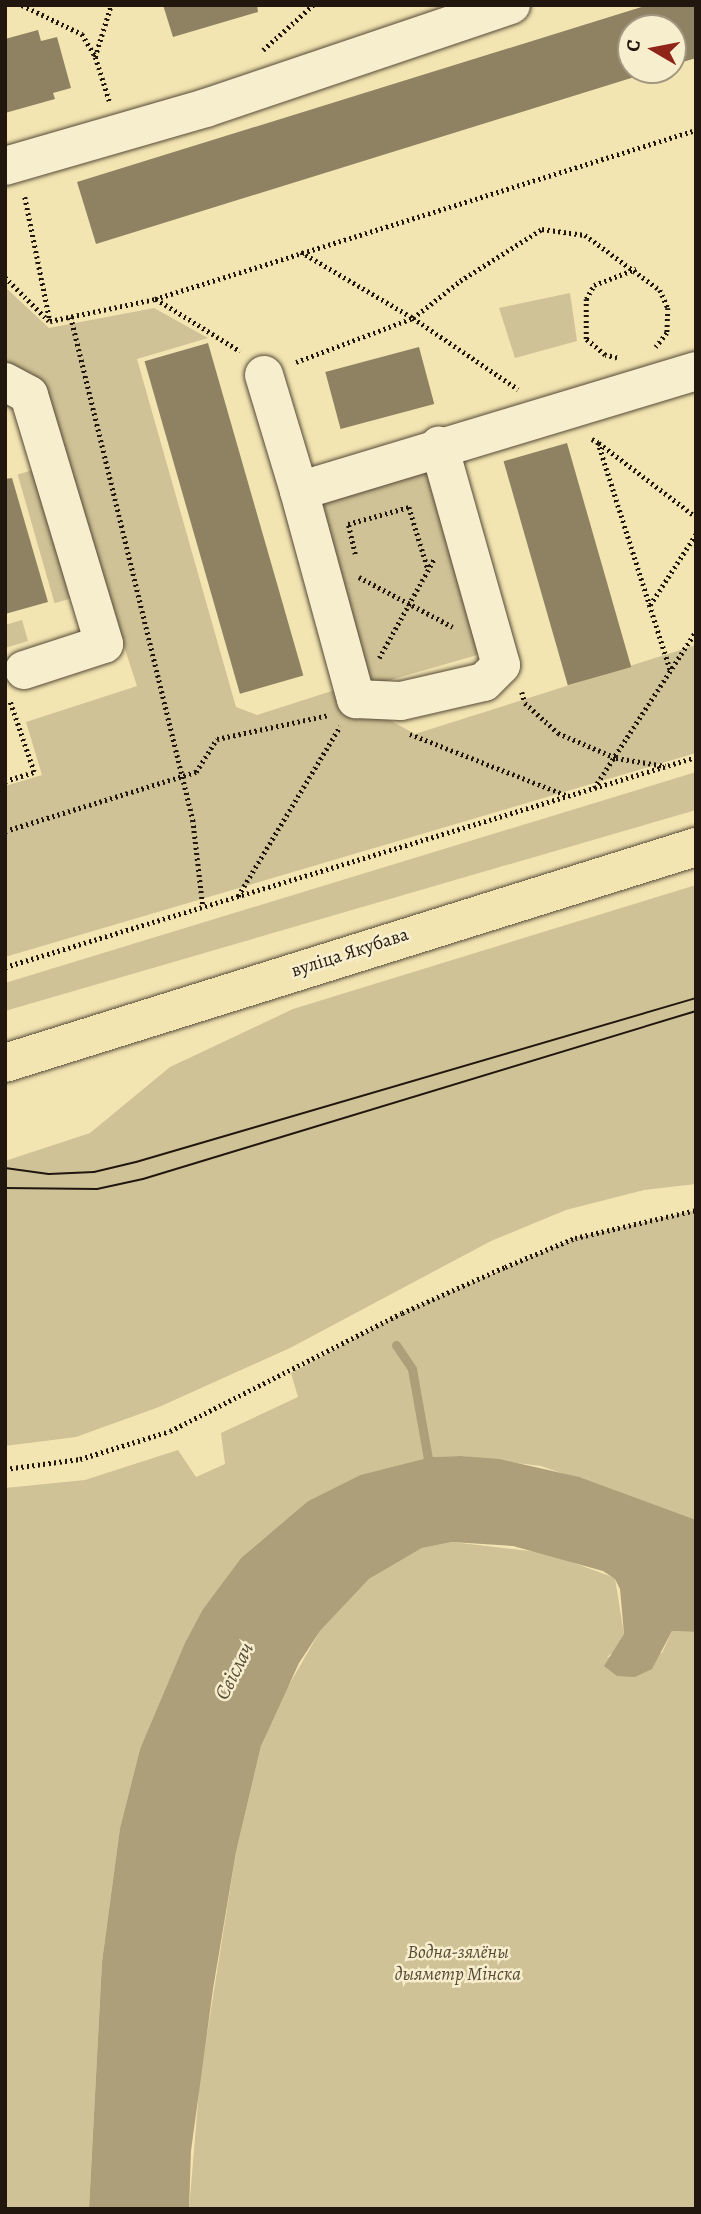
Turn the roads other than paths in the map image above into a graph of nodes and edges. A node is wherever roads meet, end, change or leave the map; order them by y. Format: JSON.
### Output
{"nodes":[{"id":1,"x":511,"y":5,"type":"edge"},
{"id":2,"x":11,"y":164,"type":"edge"},
{"id":3,"x":252,"y":363,"type":"road end"},
{"id":4,"x":696,"y":371,"type":"edge"},
{"id":5,"x":5,"y":382,"type":"edge"},
{"id":6,"x":439,"y":446,"type":"junction"},
{"id":7,"x":299,"y":491,"type":"junction"},
{"id":8,"x":15,"y":679,"type":"edge"},
{"id":9,"x":696,"y":847,"type":"edge"},
{"id":10,"x":5,"y":1063,"type":"edge"}],
"edges":[{"from":1,"to":2,"type":"lane"},
{"from":3,"to":7,"type":"lane"},
{"from":4,"to":6,"type":"lane"},
{"from":5,"to":8,"type":"lane"},
{"from":6,"to":7,"type":"lane"},
{"from":6,"to":7,"type":"lane"},
{"from":9,"to":10,"type":"main road","name":"вуліца Якубава"}]}
